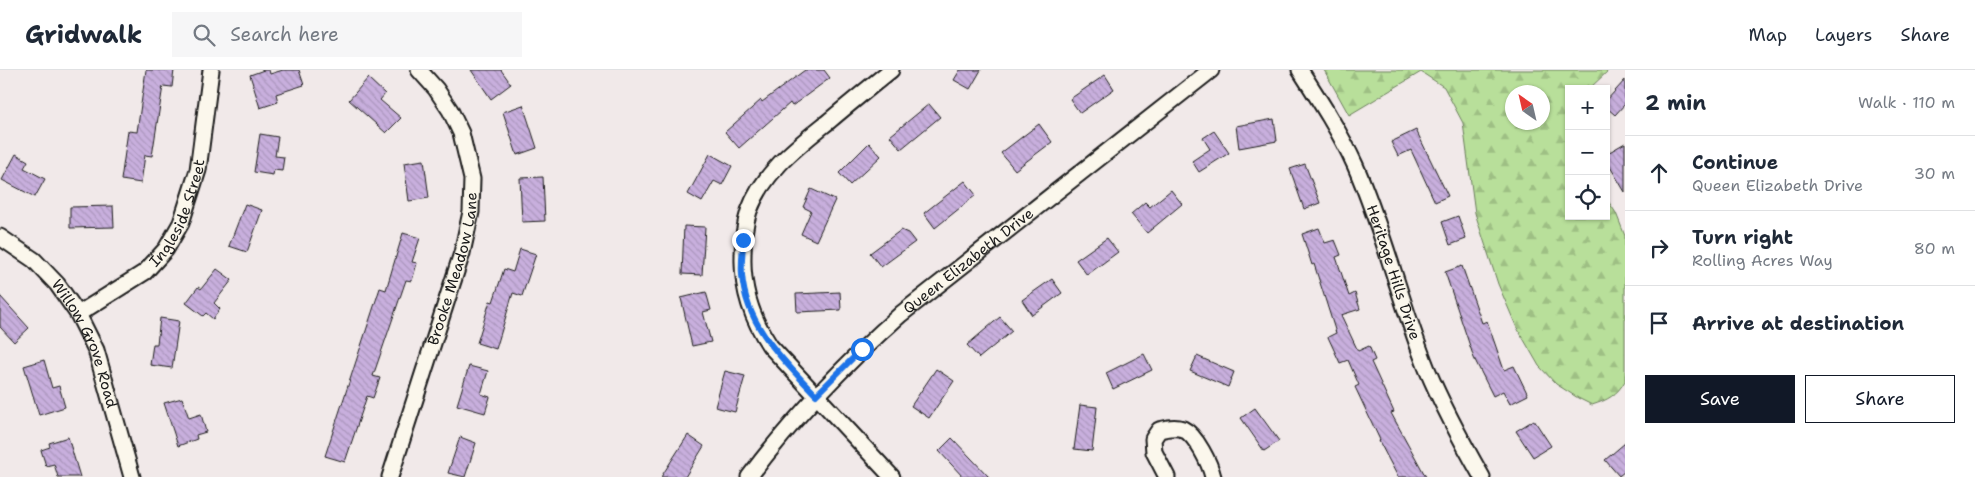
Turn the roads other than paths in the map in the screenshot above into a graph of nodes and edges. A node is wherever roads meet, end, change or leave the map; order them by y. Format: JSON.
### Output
{"nodes":[{"id":1,"x":210,"y":70,"type":"edge"},
{"id":2,"x":419,"y":70,"type":"edge"},
{"id":3,"x":890,"y":70,"type":"edge"},
{"id":4,"x":1211,"y":70,"type":"edge"},
{"id":5,"x":1300,"y":70,"type":"edge"},
{"id":6,"x":0,"y":238,"type":"edge"},
{"id":7,"x":78,"y":314,"type":"junction"},
{"id":8,"x":816,"y":395,"type":"junction"},
{"id":9,"x":132,"y":477,"type":"edge"},
{"id":10,"x":390,"y":477,"type":"edge"},
{"id":11,"x":749,"y":477,"type":"edge"},
{"id":12,"x":892,"y":477,"type":"edge"},
{"id":13,"x":1167,"y":477,"type":"edge"},
{"id":14,"x":1213,"y":477,"type":"edge"},
{"id":15,"x":1482,"y":477,"type":"edge"}],
"edges":[{"from":1,"to":7,"type":"street","name":"Ingleside Street"},
{"from":2,"to":10,"type":"street","name":"Brooke Meadow Lane"},
{"from":3,"to":8,"type":"street"},
{"from":4,"to":8,"type":"street","name":"Queen Elizabeth Drive"},
{"from":5,"to":15,"type":"street","name":"Heritage Hills Drive"},
{"from":6,"to":7,"type":"street","name":"Willow Grove Road"},
{"from":7,"to":9,"type":"street","name":"Willow Grove Road"},
{"from":8,"to":11,"type":"street","name":"Queen Elizabeth Drive"},
{"from":8,"to":12,"type":"street"},
{"from":13,"to":14,"type":"street"}]}
